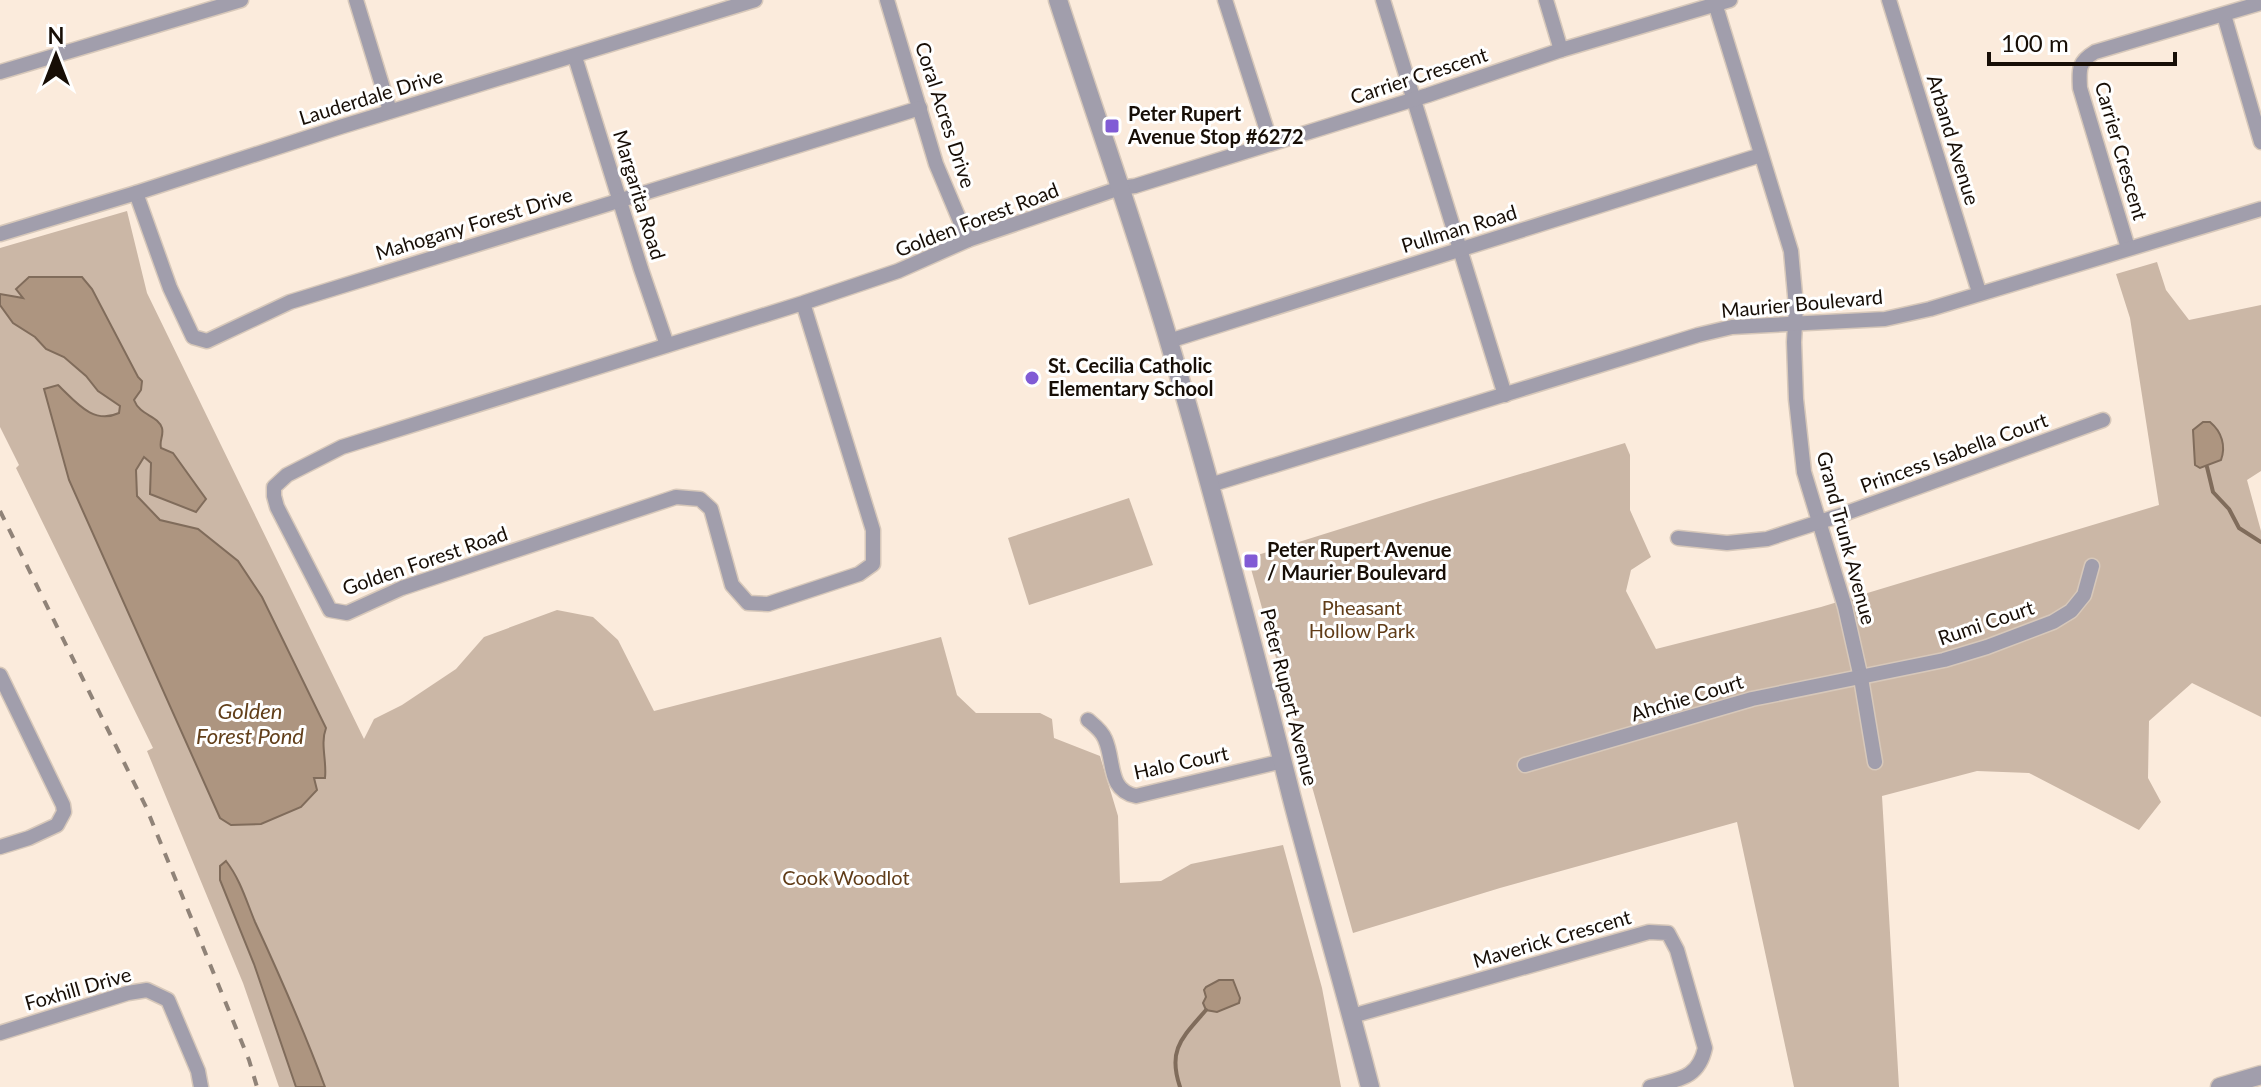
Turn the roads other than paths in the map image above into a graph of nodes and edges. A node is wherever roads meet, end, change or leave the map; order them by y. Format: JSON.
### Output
{"nodes":[{"id":1,"x":241,"y":0,"type":"edge"},
{"id":2,"x":356,"y":0,"type":"edge"},
{"id":3,"x":755,"y":0,"type":"edge"},
{"id":4,"x":887,"y":0,"type":"edge"},
{"id":5,"x":1058,"y":0,"type":"edge"},
{"id":6,"x":1225,"y":0,"type":"edge"},
{"id":7,"x":1383,"y":0,"type":"edge"},
{"id":8,"x":1546,"y":0,"type":"edge"},
{"id":9,"x":1889,"y":0,"type":"edge"},
{"id":10,"x":1719,"y":2,"type":"edge"},
{"id":11,"x":2261,"y":3,"type":"edge"},
{"id":12,"x":2224,"y":15,"type":"junction"},
{"id":13,"x":1561,"y":50,"type":"junction"},
{"id":14,"x":575,"y":57,"type":"junction"},
{"id":15,"x":0,"y":72,"type":"edge"},
{"id":16,"x":1413,"y":99,"type":"junction"},
{"id":17,"x":920,"y":108,"type":"junction"},
{"id":18,"x":390,"y":111,"type":"junction"},
{"id":19,"x":2261,"y":142,"type":"edge"},
{"id":20,"x":1271,"y":143,"type":"junction"},
{"id":21,"x":1761,"y":155,"type":"junction"},
{"id":22,"x":1120,"y":188,"type":"junction"},
{"id":23,"x":136,"y":193,"type":"junction"},
{"id":24,"x":620,"y":200,"type":"junction"},
{"id":25,"x":2261,"y":209,"type":"edge"},
{"id":26,"x":0,"y":234,"type":"edge"},
{"id":27,"x":968,"y":240,"type":"junction"},
{"id":28,"x":2128,"y":248,"type":"junction"},
{"id":29,"x":1459,"y":250,"type":"junction"},
{"id":30,"x":1979,"y":292,"type":"junction"},
{"id":31,"x":803,"y":303,"type":"junction"},
{"id":32,"x":1794,"y":325,"type":"junction"},
{"id":33,"x":1169,"y":341,"type":"junction"},
{"id":34,"x":667,"y":345,"type":"junction"},
{"id":35,"x":1505,"y":395,"type":"junction"},
{"id":36,"x":2103,"y":420,"type":"dead end"},
{"id":37,"x":1210,"y":485,"type":"junction"},
{"id":38,"x":1819,"y":522,"type":"junction"},
{"id":39,"x":1678,"y":538,"type":"dead end"},
{"id":40,"x":2092,"y":566,"type":"dead end"},
{"id":41,"x":0,"y":675,"type":"edge"},
{"id":42,"x":1861,"y":678,"type":"junction"},
{"id":43,"x":1088,"y":720,"type":"dead end"},
{"id":44,"x":1283,"y":761,"type":"junction"},
{"id":45,"x":1875,"y":762,"type":"dead end"},
{"id":46,"x":1525,"y":765,"type":"dead end"},
{"id":47,"x":0,"y":847,"type":"edge"},
{"id":48,"x":1352,"y":1016,"type":"junction"},
{"id":49,"x":0,"y":1033,"type":"edge"},
{"id":50,"x":2261,"y":1075,"type":"edge"},
{"id":51,"x":201,"y":1087,"type":"edge"},
{"id":52,"x":1370,"y":1087,"type":"edge"},
{"id":53,"x":1650,"y":1087,"type":"edge"},
{"id":54,"x":2220,"y":1087,"type":"edge"}],
"edges":[{"from":1,"to":15,"type":"street"},
{"from":2,"to":18,"type":"street"},
{"from":3,"to":14,"type":"street","name":"Lauderdale Drive"},
{"from":4,"to":17,"type":"street","name":"Coral Acres Drive"},
{"from":5,"to":22,"type":"street","name":"Peter Rupert Avenue"},
{"from":6,"to":20,"type":"street"},
{"from":7,"to":16,"type":"street"},
{"from":8,"to":13,"type":"street"},
{"from":9,"to":30,"type":"street","name":"Arband Avenue"},
{"from":10,"to":13,"type":"street","name":"Carrier Crescent"},
{"from":10,"to":21,"type":"street","name":"Grand Trunk Avenue"},
{"from":11,"to":12,"type":"street","name":"Carrier Crescent"},
{"from":12,"to":19,"type":"street"},
{"from":12,"to":28,"type":"street","name":"Carrier Crescent"},
{"from":13,"to":16,"type":"street","name":"Carrier Crescent"},
{"from":14,"to":18,"type":"street","name":"Lauderdale Drive"},
{"from":14,"to":24,"type":"street","name":"Margarita Road"},
{"from":16,"to":20,"type":"street","name":"Carrier Crescent"},
{"from":16,"to":29,"type":"street"},
{"from":17,"to":24,"type":"street","name":"Mahogany Forest Drive"},
{"from":17,"to":27,"type":"street","name":"Coral Acres Drive"},
{"from":18,"to":23,"type":"street","name":"Lauderdale Drive"},
{"from":20,"to":22,"type":"street","name":"Carrier Crescent"},
{"from":21,"to":29,"type":"street","name":"Pullman Road"},
{"from":21,"to":32,"type":"street","name":"Grand Trunk Avenue"},
{"from":22,"to":27,"type":"street","name":"Golden Forest Road"},
{"from":22,"to":33,"type":"street","name":"Peter Rupert Avenue"},
{"from":23,"to":24,"type":"street","name":"Mahogany Forest Drive"},
{"from":23,"to":26,"type":"street","name":"Lauderdale Drive"},
{"from":24,"to":34,"type":"street","name":"Margarita Road"},
{"from":25,"to":28,"type":"street","name":"Maurier Boulevard"},
{"from":27,"to":31,"type":"street","name":"Golden Forest Road"},
{"from":28,"to":30,"type":"street","name":"Maurier Boulevard"},
{"from":29,"to":33,"type":"street","name":"Pullman Road"},
{"from":29,"to":35,"type":"street"},
{"from":30,"to":32,"type":"street","name":"Maurier Boulevard"},
{"from":31,"to":34,"type":"street","name":"Golden Forest Road"},
{"from":31,"to":34,"type":"street","name":"Golden Forest Road"},
{"from":32,"to":35,"type":"street","name":"Maurier Boulevard"},
{"from":32,"to":38,"type":"street","name":"Grand Trunk Avenue"},
{"from":33,"to":37,"type":"street","name":"Peter Rupert Avenue"},
{"from":35,"to":37,"type":"street","name":"Maurier Boulevard"},
{"from":36,"to":38,"type":"street","name":"Princess Isabella Court"},
{"from":37,"to":44,"type":"street","name":"Peter Rupert Avenue"},
{"from":38,"to":39,"type":"street","name":"Princess Isabella Court"},
{"from":38,"to":42,"type":"street","name":"Grand Trunk Avenue"},
{"from":40,"to":42,"type":"street","name":"Rumi Court"},
{"from":41,"to":47,"type":"street"},
{"from":42,"to":45,"type":"street","name":"Grand Trunk Avenue"},
{"from":42,"to":46,"type":"street","name":"Ahchie Court"},
{"from":43,"to":44,"type":"street","name":"Halo Court"},
{"from":44,"to":48,"type":"street","name":"Peter Rupert Avenue"},
{"from":48,"to":52,"type":"street","name":"Peter Rupert Avenue"},
{"from":48,"to":53,"type":"street","name":"Maverick Crescent"},
{"from":49,"to":51,"type":"street","name":"Foxhill Drive"},
{"from":50,"to":54,"type":"street"}]}
